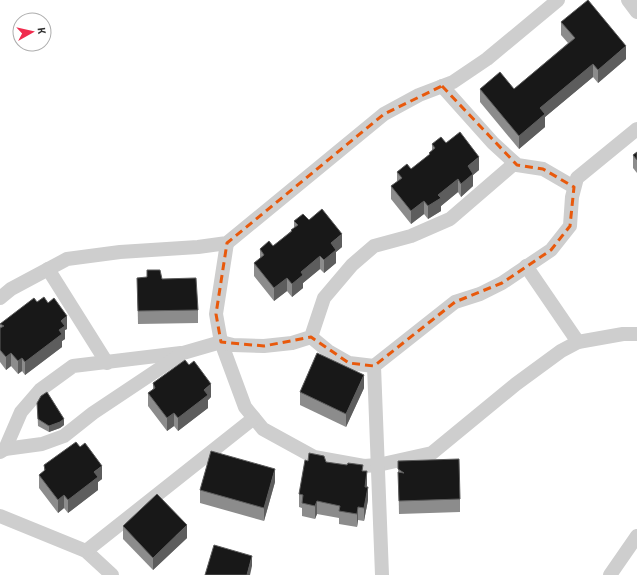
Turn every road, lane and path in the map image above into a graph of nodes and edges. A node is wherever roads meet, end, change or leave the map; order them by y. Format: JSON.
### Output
{"nodes":[{"id":1,"x":558,"y":0,"type":"edge"},
{"id":2,"x":628,"y":0,"type":"edge"},
{"id":3,"x":637,"y":12,"type":"edge"},
{"id":4,"x":442,"y":86,"type":"junction"},
{"id":5,"x":637,"y":129,"type":"edge"},
{"id":6,"x":515,"y":163,"type":"junction"},
{"id":7,"x":574,"y":187,"type":"junction"},
{"id":8,"x":227,"y":243,"type":"junction"},
{"id":9,"x":526,"y":266,"type":"junction"},
{"id":10,"x":48,"y":269,"type":"junction"},
{"id":11,"x":0,"y":298,"type":"edge"},
{"id":12,"x":637,"y":334,"type":"edge"},
{"id":13,"x":311,"y":337,"type":"junction"},
{"id":14,"x":221,"y":342,"type":"junction"},
{"id":15,"x":578,"y":342,"type":"junction"},
{"id":16,"x":183,"y":353,"type":"junction"},
{"id":17,"x":107,"y":363,"type":"junction"},
{"id":18,"x":374,"y":366,"type":"junction"},
{"id":19,"x":254,"y":418,"type":"junction"},
{"id":20,"x":2,"y":450,"type":"edge"},
{"id":21,"x":378,"y":465,"type":"junction"},
{"id":22,"x":0,"y":516,"type":"edge"},
{"id":23,"x":637,"y":536,"type":"edge"},
{"id":24,"x":86,"y":551,"type":"junction"},
{"id":25,"x":112,"y":575,"type":"edge"},
{"id":26,"x":382,"y":575,"type":"edge"},
{"id":27,"x":610,"y":575,"type":"edge"}],
"edges":[{"from":1,"to":4,"type":"street"},
{"from":2,"to":3,"type":"street"},
{"from":4,"to":6,"type":"street"},
{"from":4,"to":8,"type":"street"},
{"from":5,"to":7,"type":"street"},
{"from":6,"to":7,"type":"street"},
{"from":6,"to":13,"type":"street"},
{"from":7,"to":9,"type":"street"},
{"from":8,"to":10,"type":"street"},
{"from":8,"to":14,"type":"street"},
{"from":9,"to":15,"type":"street"},
{"from":9,"to":18,"type":"street"},
{"from":10,"to":11,"type":"street"},
{"from":10,"to":17,"type":"street"},
{"from":12,"to":15,"type":"street"},
{"from":13,"to":14,"type":"street"},
{"from":13,"to":18,"type":"street"},
{"from":14,"to":16,"type":"street"},
{"from":14,"to":19,"type":"street"},
{"from":15,"to":21,"type":"street"},
{"from":16,"to":17,"type":"street"},
{"from":16,"to":20,"type":"street"},
{"from":17,"to":20,"type":"street"},
{"from":18,"to":21,"type":"street"},
{"from":19,"to":21,"type":"street"},
{"from":19,"to":24,"type":"street"},
{"from":21,"to":26,"type":"street"},
{"from":22,"to":24,"type":"street"},
{"from":23,"to":27,"type":"street"},
{"from":24,"to":25,"type":"street"}]}
